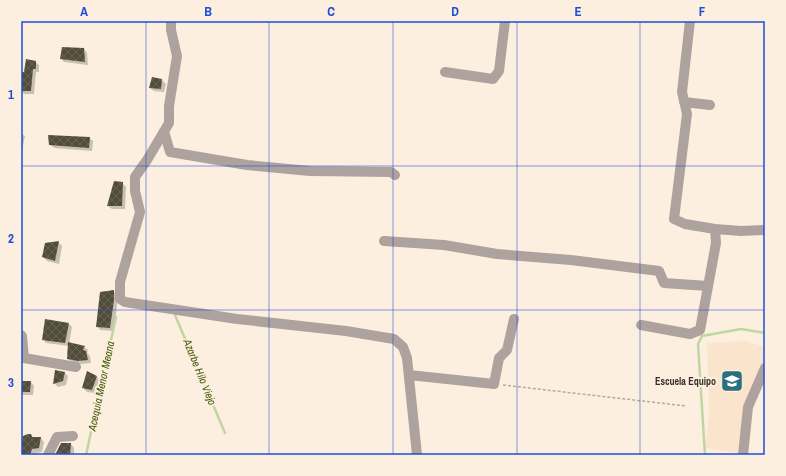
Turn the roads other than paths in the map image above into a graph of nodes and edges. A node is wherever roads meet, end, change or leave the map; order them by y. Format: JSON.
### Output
{"nodes":[{"id":1,"x":171,"y":21,"type":"edge"},
{"id":2,"x":505,"y":21,"type":"edge"},
{"id":3,"x":690,"y":21,"type":"edge"},
{"id":4,"x":445,"y":72,"type":"dead end"},
{"id":5,"x":684,"y":102,"type":"junction"},
{"id":6,"x":710,"y":105,"type":"dead end"},
{"id":7,"x":164,"y":131,"type":"junction"},
{"id":8,"x":395,"y":175,"type":"dead end"},
{"id":9,"x":715,"y":229,"type":"junction"},
{"id":10,"x":765,"y":230,"type":"edge"},
{"id":11,"x":384,"y":241,"type":"dead end"},
{"id":12,"x":708,"y":286,"type":"junction"},
{"id":13,"x":514,"y":319,"type":"dead end"},
{"id":14,"x":641,"y":325,"type":"dead end"},
{"id":15,"x":21,"y":336,"type":"edge"},
{"id":16,"x":76,"y":367,"type":"dead end"},
{"id":17,"x":765,"y":368,"type":"edge"},
{"id":18,"x":409,"y":375,"type":"junction"},
{"id":19,"x":73,"y":436,"type":"dead end"},
{"id":20,"x":746,"y":454,"type":"edge"},
{"id":21,"x":48,"y":455,"type":"edge"},
{"id":22,"x":417,"y":455,"type":"edge"}],
"edges":[{"from":1,"to":7,"type":"street"},
{"from":2,"to":4,"type":"street"},
{"from":3,"to":5,"type":"street"},
{"from":5,"to":6,"type":"street"},
{"from":5,"to":9,"type":"street"},
{"from":7,"to":8,"type":"street"},
{"from":7,"to":18,"type":"street"},
{"from":9,"to":10,"type":"street"},
{"from":9,"to":12,"type":"street"},
{"from":11,"to":12,"type":"street"},
{"from":12,"to":14,"type":"street"},
{"from":13,"to":18,"type":"street"},
{"from":15,"to":16,"type":"street"},
{"from":17,"to":20,"type":"street"},
{"from":18,"to":22,"type":"street"},
{"from":19,"to":21,"type":"street"}]}
